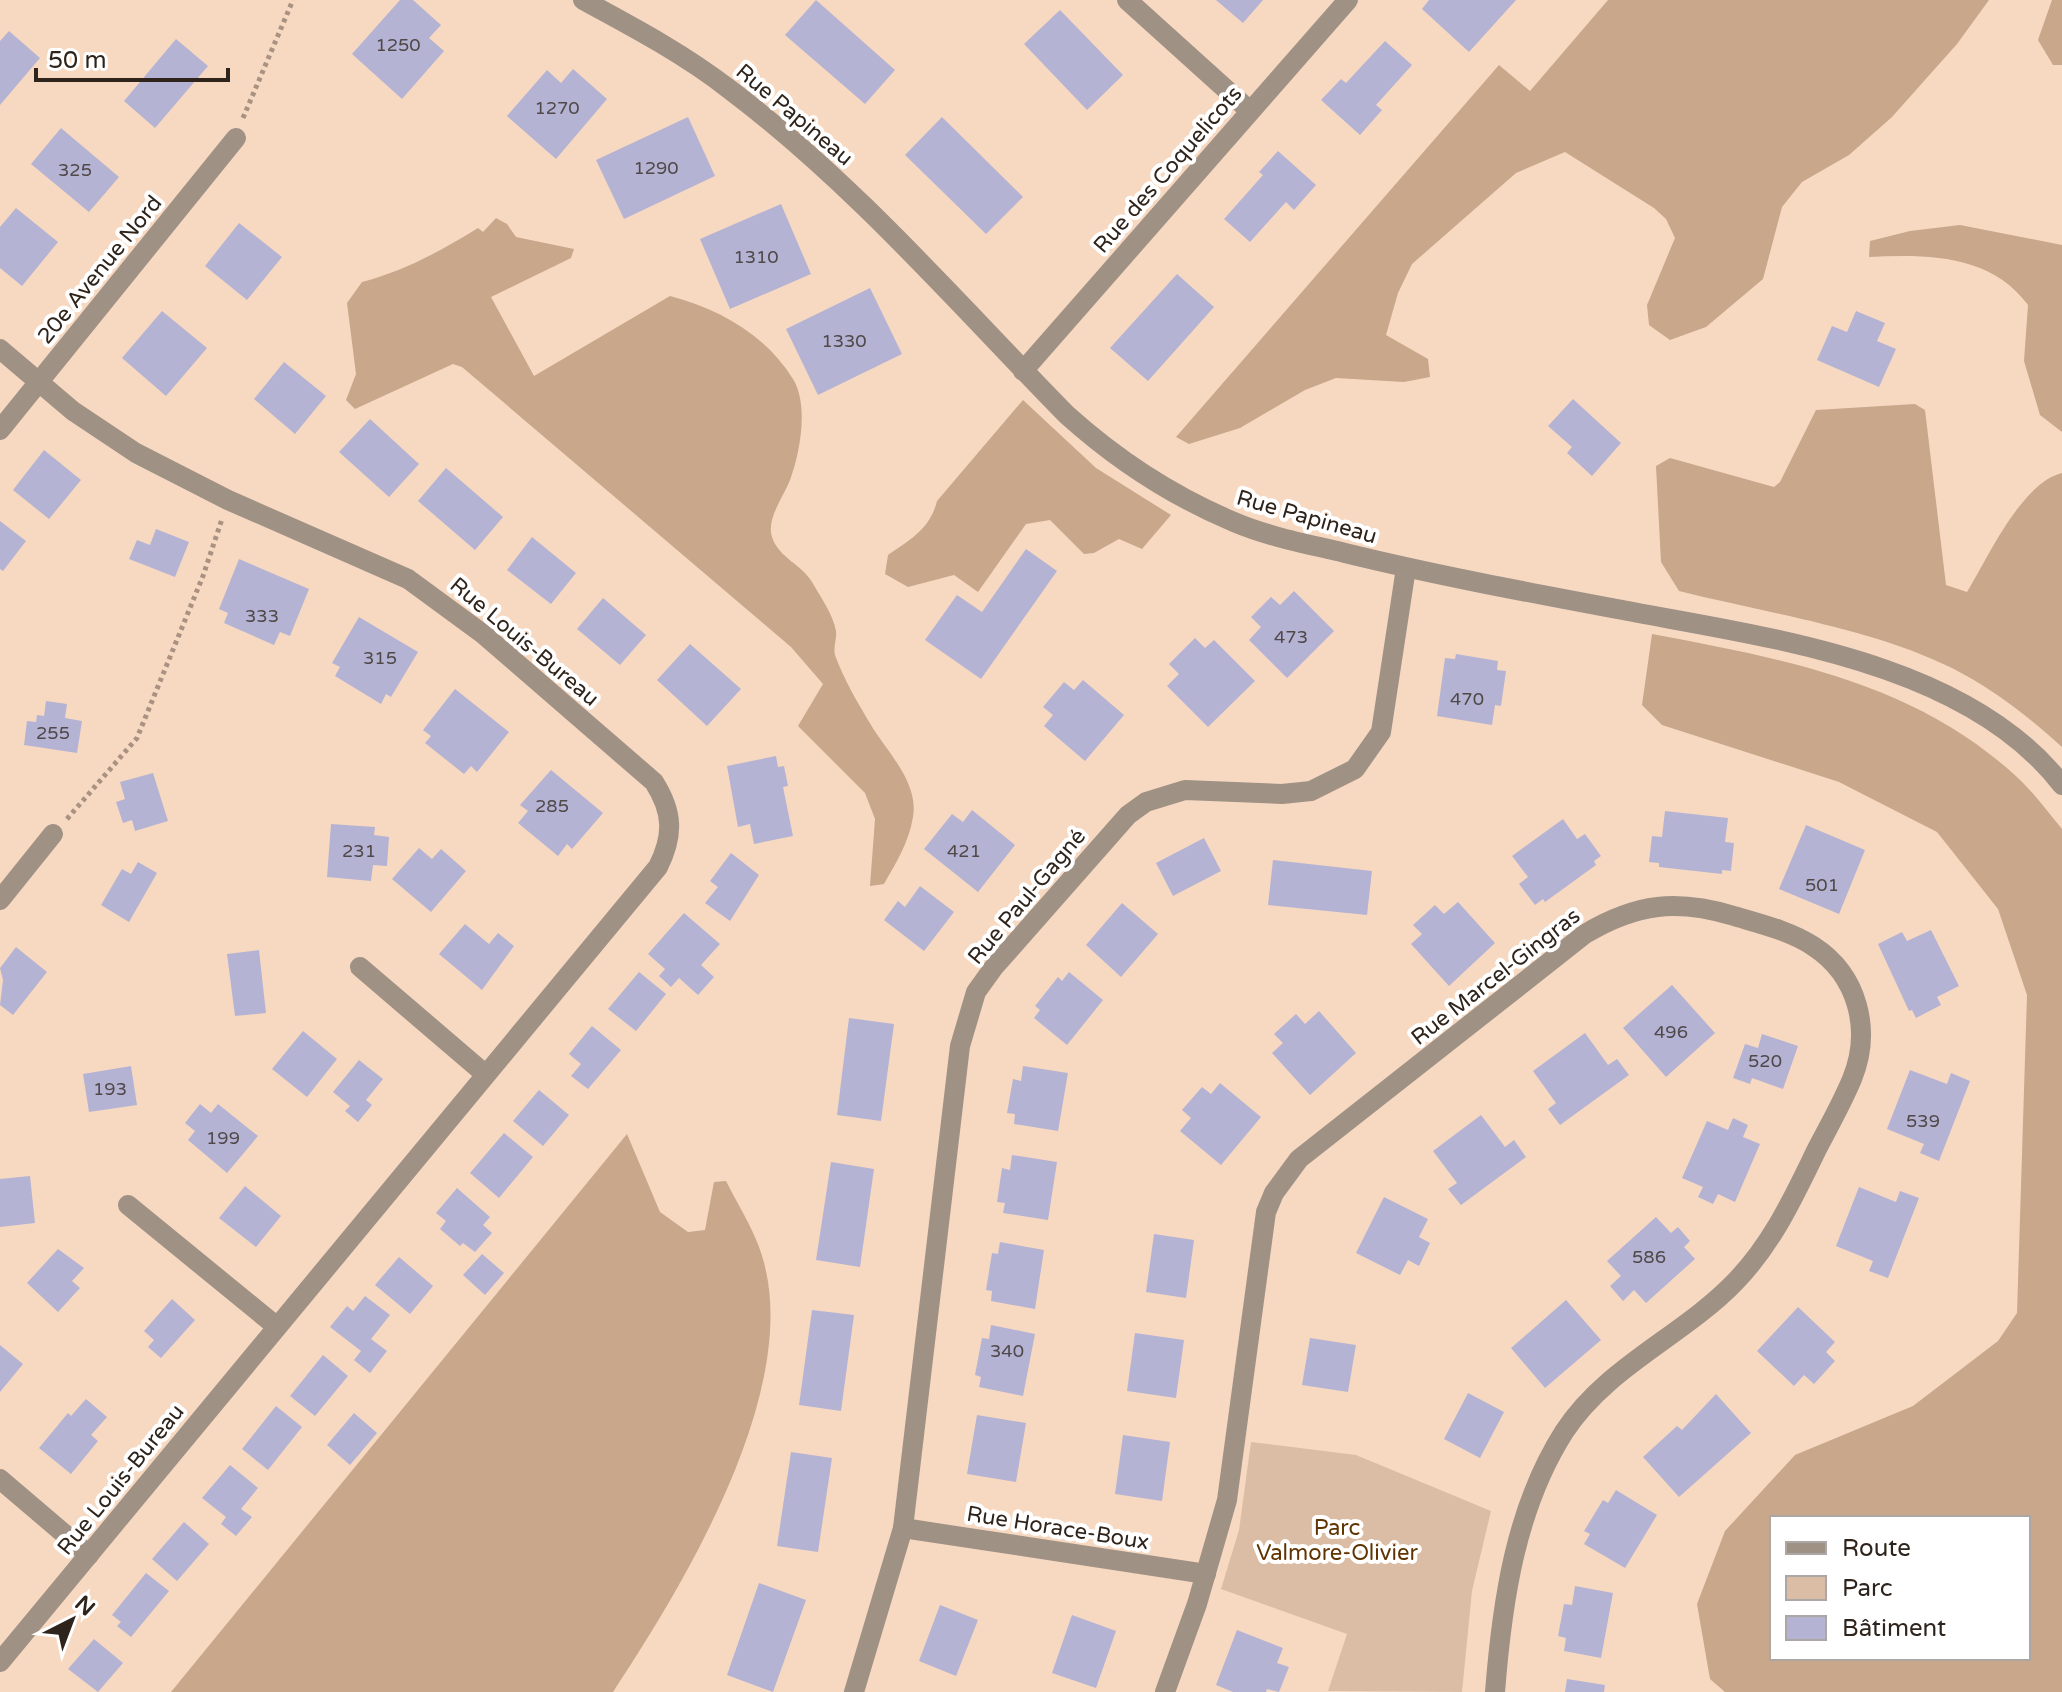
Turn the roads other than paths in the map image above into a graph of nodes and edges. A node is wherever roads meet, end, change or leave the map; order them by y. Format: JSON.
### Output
{"nodes":[{"id":1,"x":583,"y":0,"type":"edge"},
{"id":2,"x":1127,"y":0,"type":"edge"},
{"id":3,"x":1348,"y":0,"type":"edge"},
{"id":4,"x":1250,"y":111,"type":"junction"},
{"id":5,"x":236,"y":138,"type":"road end"},
{"id":6,"x":0,"y":349,"type":"edge"},
{"id":7,"x":1023,"y":371,"type":"junction"},
{"id":8,"x":38,"y":383,"type":"junction"},
{"id":9,"x":0,"y":430,"type":"edge"},
{"id":10,"x":1406,"y":568,"type":"junction"},
{"id":11,"x":2062,"y":785,"type":"edge"},
{"id":12,"x":53,"y":834,"type":"road end"},
{"id":13,"x":0,"y":900,"type":"edge"},
{"id":14,"x":360,"y":967,"type":"dead end"},
{"id":15,"x":485,"y":1074,"type":"junction"},
{"id":16,"x":128,"y":1205,"type":"dead end"},
{"id":17,"x":276,"y":1326,"type":"junction"},
{"id":18,"x":0,"y":1479,"type":"edge"},
{"id":19,"x":903,"y":1528,"type":"junction"},
{"id":20,"x":89,"y":1555,"type":"junction"},
{"id":21,"x":1206,"y":1574,"type":"junction"},
{"id":22,"x":0,"y":1662,"type":"edge"},
{"id":23,"x":854,"y":1692,"type":"edge"},
{"id":24,"x":1165,"y":1692,"type":"edge"},
{"id":25,"x":1495,"y":1692,"type":"edge"}],
"edges":[{"from":1,"to":7,"type":"street","name":"Rue Papineau"},
{"from":2,"to":4,"type":"street"},
{"from":3,"to":4,"type":"street","name":"Rue des Coquelicots"},
{"from":4,"to":7,"type":"street","name":"Rue des Coquelicots"},
{"from":5,"to":8,"type":"street","name":"20e Avenue Nord"},
{"from":6,"to":8,"type":"street","name":"Rue Louis-Bureau"},
{"from":7,"to":10,"type":"street","name":"Rue Papineau"},
{"from":8,"to":9,"type":"street","name":"20e Avenue Nord"},
{"from":8,"to":15,"type":"street","name":"Rue Louis-Bureau"},
{"from":10,"to":11,"type":"street","name":"Rue Papineau"},
{"from":10,"to":19,"type":"street","name":"Rue Paul-Gagné"},
{"from":12,"to":13,"type":"street"},
{"from":14,"to":15,"type":"street"},
{"from":15,"to":17,"type":"street","name":"Rue Louis-Bureau"},
{"from":16,"to":17,"type":"street"},
{"from":17,"to":20,"type":"street","name":"Rue Louis-Bureau"},
{"from":18,"to":20,"type":"street"},
{"from":19,"to":21,"type":"street","name":"Rue Horace-Boux"},
{"from":19,"to":23,"type":"street","name":"Rue Paul-Gagné"},
{"from":20,"to":22,"type":"street","name":"Rue Louis-Bureau"},
{"from":21,"to":24,"type":"street","name":"Rue Marcel-Gingras"},
{"from":21,"to":25,"type":"street","name":"Rue Marcel-Gingras"}]}
